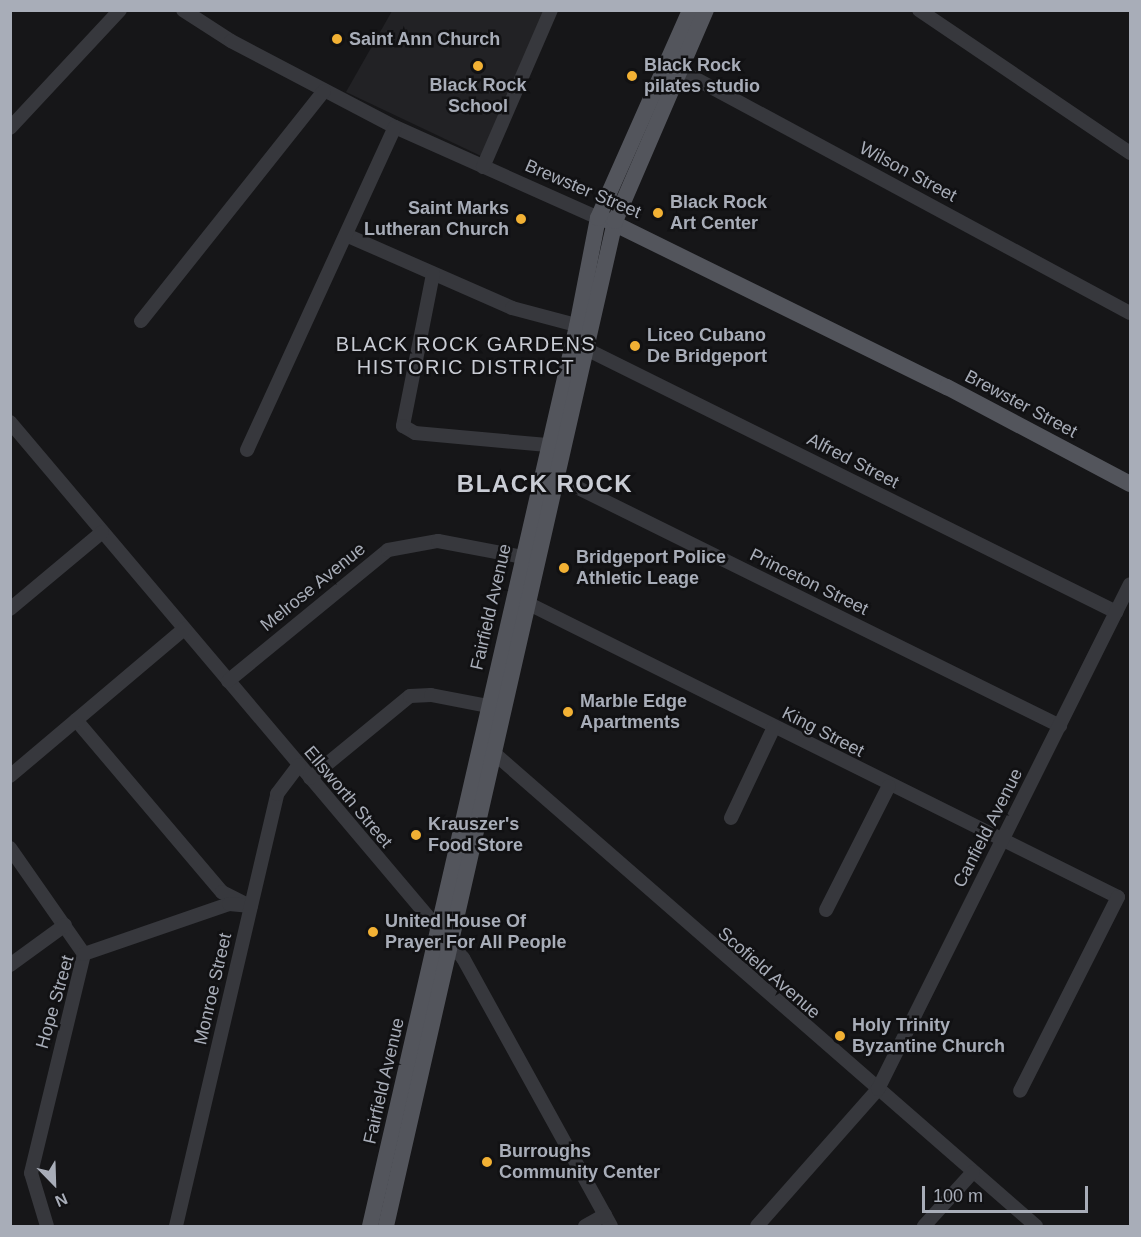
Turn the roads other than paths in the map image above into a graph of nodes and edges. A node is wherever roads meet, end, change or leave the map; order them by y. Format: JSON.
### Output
{"nodes":[{"id":1,"x":120,"y":10,"type":"edge"},
{"id":2,"x":183,"y":10,"type":"edge"},
{"id":3,"x":551,"y":10,"type":"edge"},
{"id":4,"x":919,"y":10,"type":"edge"},
{"id":5,"x":694,"y":13,"type":"edge"},
{"id":6,"x":674,"y":67,"type":"junction"},
{"id":7,"x":324,"y":91,"type":"junction"},
{"id":8,"x":395,"y":127,"type":"junction"},
{"id":9,"x":10,"y":128,"type":"edge"},
{"id":10,"x":1131,"y":153,"type":"edge"},
{"id":11,"x":483,"y":167,"type":"junction"},
{"id":12,"x":598,"y":218,"type":"junction"},
{"id":13,"x":615,"y":221,"type":"junction"},
{"id":14,"x":346,"y":235,"type":"junction"},
{"id":15,"x":433,"y":274,"type":"junction"},
{"id":16,"x":1131,"y":313,"type":"edge"},
{"id":17,"x":141,"y":321,"type":"dead end"},
{"id":18,"x":581,"y":336,"type":"junction"},
{"id":19,"x":10,"y":422,"type":"edge"},
{"id":20,"x":556,"y":446,"type":"junction"},
{"id":21,"x":247,"y":450,"type":"dead end"},
{"id":22,"x":549,"y":474,"type":"junction"},
{"id":23,"x":1131,"y":484,"type":"edge"},
{"id":24,"x":102,"y":532,"type":"junction"},
{"id":25,"x":530,"y":559,"type":"junction"},
{"id":26,"x":1131,"y":584,"type":"edge"},
{"id":27,"x":521,"y":600,"type":"junction"},
{"id":28,"x":10,"y":609,"type":"edge"},
{"id":29,"x":1116,"y":612,"type":"junction"},
{"id":30,"x":184,"y":629,"type":"junction"},
{"id":31,"x":228,"y":681,"type":"junction"},
{"id":32,"x":496,"y":707,"type":"junction"},
{"id":33,"x":76,"y":720,"type":"junction"},
{"id":34,"x":1059,"y":726,"type":"junction"},
{"id":35,"x":774,"y":727,"type":"junction"},
{"id":36,"x":478,"y":750,"type":"junction"},
{"id":37,"x":495,"y":754,"type":"junction"},
{"id":38,"x":299,"y":765,"type":"junction"},
{"id":39,"x":10,"y":776,"type":"edge"},
{"id":40,"x":310,"y":778,"type":"junction"},
{"id":41,"x":889,"y":786,"type":"junction"},
{"id":42,"x":731,"y":818,"type":"dead end"},
{"id":43,"x":1003,"y":839,"type":"junction"},
{"id":44,"x":10,"y":848,"type":"edge"},
{"id":45,"x":251,"y":906,"type":"junction"},
{"id":46,"x":826,"y":910,"type":"dead end"},
{"id":47,"x":65,"y":925,"type":"junction"},
{"id":48,"x":439,"y":930,"type":"junction"},
{"id":49,"x":452,"y":943,"type":"junction"},
{"id":50,"x":84,"y":954,"type":"junction"},
{"id":51,"x":10,"y":965,"type":"edge"},
{"id":52,"x":433,"y":989,"type":"junction"},
{"id":53,"x":422,"y":1038,"type":"junction"},
{"id":54,"x":878,"y":1089,"type":"junction"},
{"id":55,"x":1020,"y":1091,"type":"dead end"},
{"id":56,"x":973,"y":1173,"type":"junction"},
{"id":57,"x":608,"y":1221,"type":"edge"},
{"id":58,"x":47,"y":1227,"type":"edge"},
{"id":59,"x":176,"y":1227,"type":"edge"},
{"id":60,"x":370,"y":1227,"type":"edge"},
{"id":61,"x":386,"y":1227,"type":"edge"},
{"id":62,"x":585,"y":1227,"type":"edge"},
{"id":63,"x":757,"y":1227,"type":"edge"},
{"id":64,"x":924,"y":1227,"type":"edge"},
{"id":65,"x":1036,"y":1227,"type":"edge"}],
"edges":[{"from":1,"to":9,"type":"street"},
{"from":2,"to":7,"type":"street","name":"Brewster Street"},
{"from":3,"to":11,"type":"street"},
{"from":4,"to":10,"type":"street"},
{"from":5,"to":6,"type":"main road","name":"Fairfield Avenue"},
{"from":6,"to":12,"type":"main road","name":"Fairfield Avenue"},
{"from":6,"to":13,"type":"main road","name":"Fairfield Avenue"},
{"from":6,"to":16,"type":"street","name":"Wilson Street"},
{"from":7,"to":8,"type":"street","name":"Brewster Street"},
{"from":7,"to":17,"type":"street"},
{"from":8,"to":11,"type":"street","name":"Brewster Street"},
{"from":8,"to":14,"type":"street"},
{"from":11,"to":12,"type":"street","name":"Brewster Street"},
{"from":12,"to":13,"type":"main road","name":"Brewster Street"},
{"from":12,"to":18,"type":"main road","name":"Fairfield Avenue"},
{"from":13,"to":18,"type":"main road","name":"Fairfield Avenue"},
{"from":13,"to":23,"type":"main road","name":"Brewster Street"},
{"from":14,"to":15,"type":"street","name":"Alfred Street"},
{"from":14,"to":21,"type":"street"},
{"from":15,"to":18,"type":"street","name":"Alfred Street"},
{"from":15,"to":20,"type":"street"},
{"from":18,"to":20,"type":"main road","name":"Fairfield Avenue"},
{"from":18,"to":29,"type":"street","name":"Alfred Street"},
{"from":19,"to":24,"type":"street","name":"Ellsworth Street"},
{"from":20,"to":22,"type":"main road","name":"Fairfield Avenue"},
{"from":22,"to":25,"type":"main road","name":"Fairfield Avenue"},
{"from":22,"to":34,"type":"street","name":"Princeton Street"},
{"from":24,"to":28,"type":"street"},
{"from":24,"to":30,"type":"street","name":"Ellsworth Street"},
{"from":25,"to":27,"type":"main road","name":"Fairfield Avenue"},
{"from":25,"to":31,"type":"street","name":"Melrose Avenue"},
{"from":26,"to":29,"type":"street","name":"Canfield Avenue"},
{"from":27,"to":32,"type":"main road","name":"Fairfield Avenue"},
{"from":27,"to":35,"type":"street","name":"King Street"},
{"from":29,"to":34,"type":"street","name":"Canfield Avenue"},
{"from":30,"to":31,"type":"street","name":"Ellsworth Street"},
{"from":30,"to":33,"type":"street"},
{"from":31,"to":38,"type":"street","name":"Ellsworth Street"},
{"from":32,"to":36,"type":"main road","name":"Fairfield Avenue"},
{"from":32,"to":37,"type":"main road","name":"Fairfield Avenue"},
{"from":32,"to":40,"type":"street"},
{"from":33,"to":39,"type":"street"},
{"from":33,"to":45,"type":"street"},
{"from":34,"to":43,"type":"street","name":"Canfield Avenue"},
{"from":35,"to":41,"type":"street","name":"King Street"},
{"from":35,"to":42,"type":"street"},
{"from":36,"to":37,"type":"street","name":"Scofield Avenue"},
{"from":36,"to":48,"type":"main road","name":"Fairfield Avenue"},
{"from":37,"to":49,"type":"main road","name":"Fairfield Avenue"},
{"from":37,"to":54,"type":"street","name":"Scofield Avenue"},
{"from":38,"to":40,"type":"street","name":"Ellsworth Street"},
{"from":38,"to":45,"type":"street","name":"Monroe Street"},
{"from":40,"to":48,"type":"street","name":"Ellsworth Street"},
{"from":41,"to":43,"type":"street","name":"King Street"},
{"from":41,"to":46,"type":"street"},
{"from":43,"to":54,"type":"street","name":"Canfield Avenue"},
{"from":43,"to":55,"type":"street","name":"King Street"},
{"from":44,"to":47,"type":"street"},
{"from":45,"to":50,"type":"street","name":"Hope Street"},
{"from":45,"to":59,"type":"street","name":"Monroe Street"},
{"from":47,"to":50,"type":"street"},
{"from":47,"to":51,"type":"street"},
{"from":48,"to":49,"type":"street","name":"Ellsworth Street"},
{"from":48,"to":52,"type":"main road","name":"Fairfield Avenue"},
{"from":49,"to":52,"type":"main road","name":"Fairfield Avenue"},
{"from":49,"to":57,"type":"street","name":"Ellsworth Street"},
{"from":50,"to":58,"type":"street","name":"Hope Street"},
{"from":52,"to":53,"type":"main road","name":"Fairfield Avenue"},
{"from":53,"to":60,"type":"main road","name":"Fairfield Avenue"},
{"from":53,"to":61,"type":"main road","name":"Fairfield Avenue"},
{"from":54,"to":56,"type":"street","name":"Scofield Avenue"},
{"from":54,"to":63,"type":"street","name":"Canfield Avenue"},
{"from":56,"to":64,"type":"street"},
{"from":56,"to":65,"type":"street","name":"Scofield Avenue"},
{"from":57,"to":62,"type":"street"}]}
